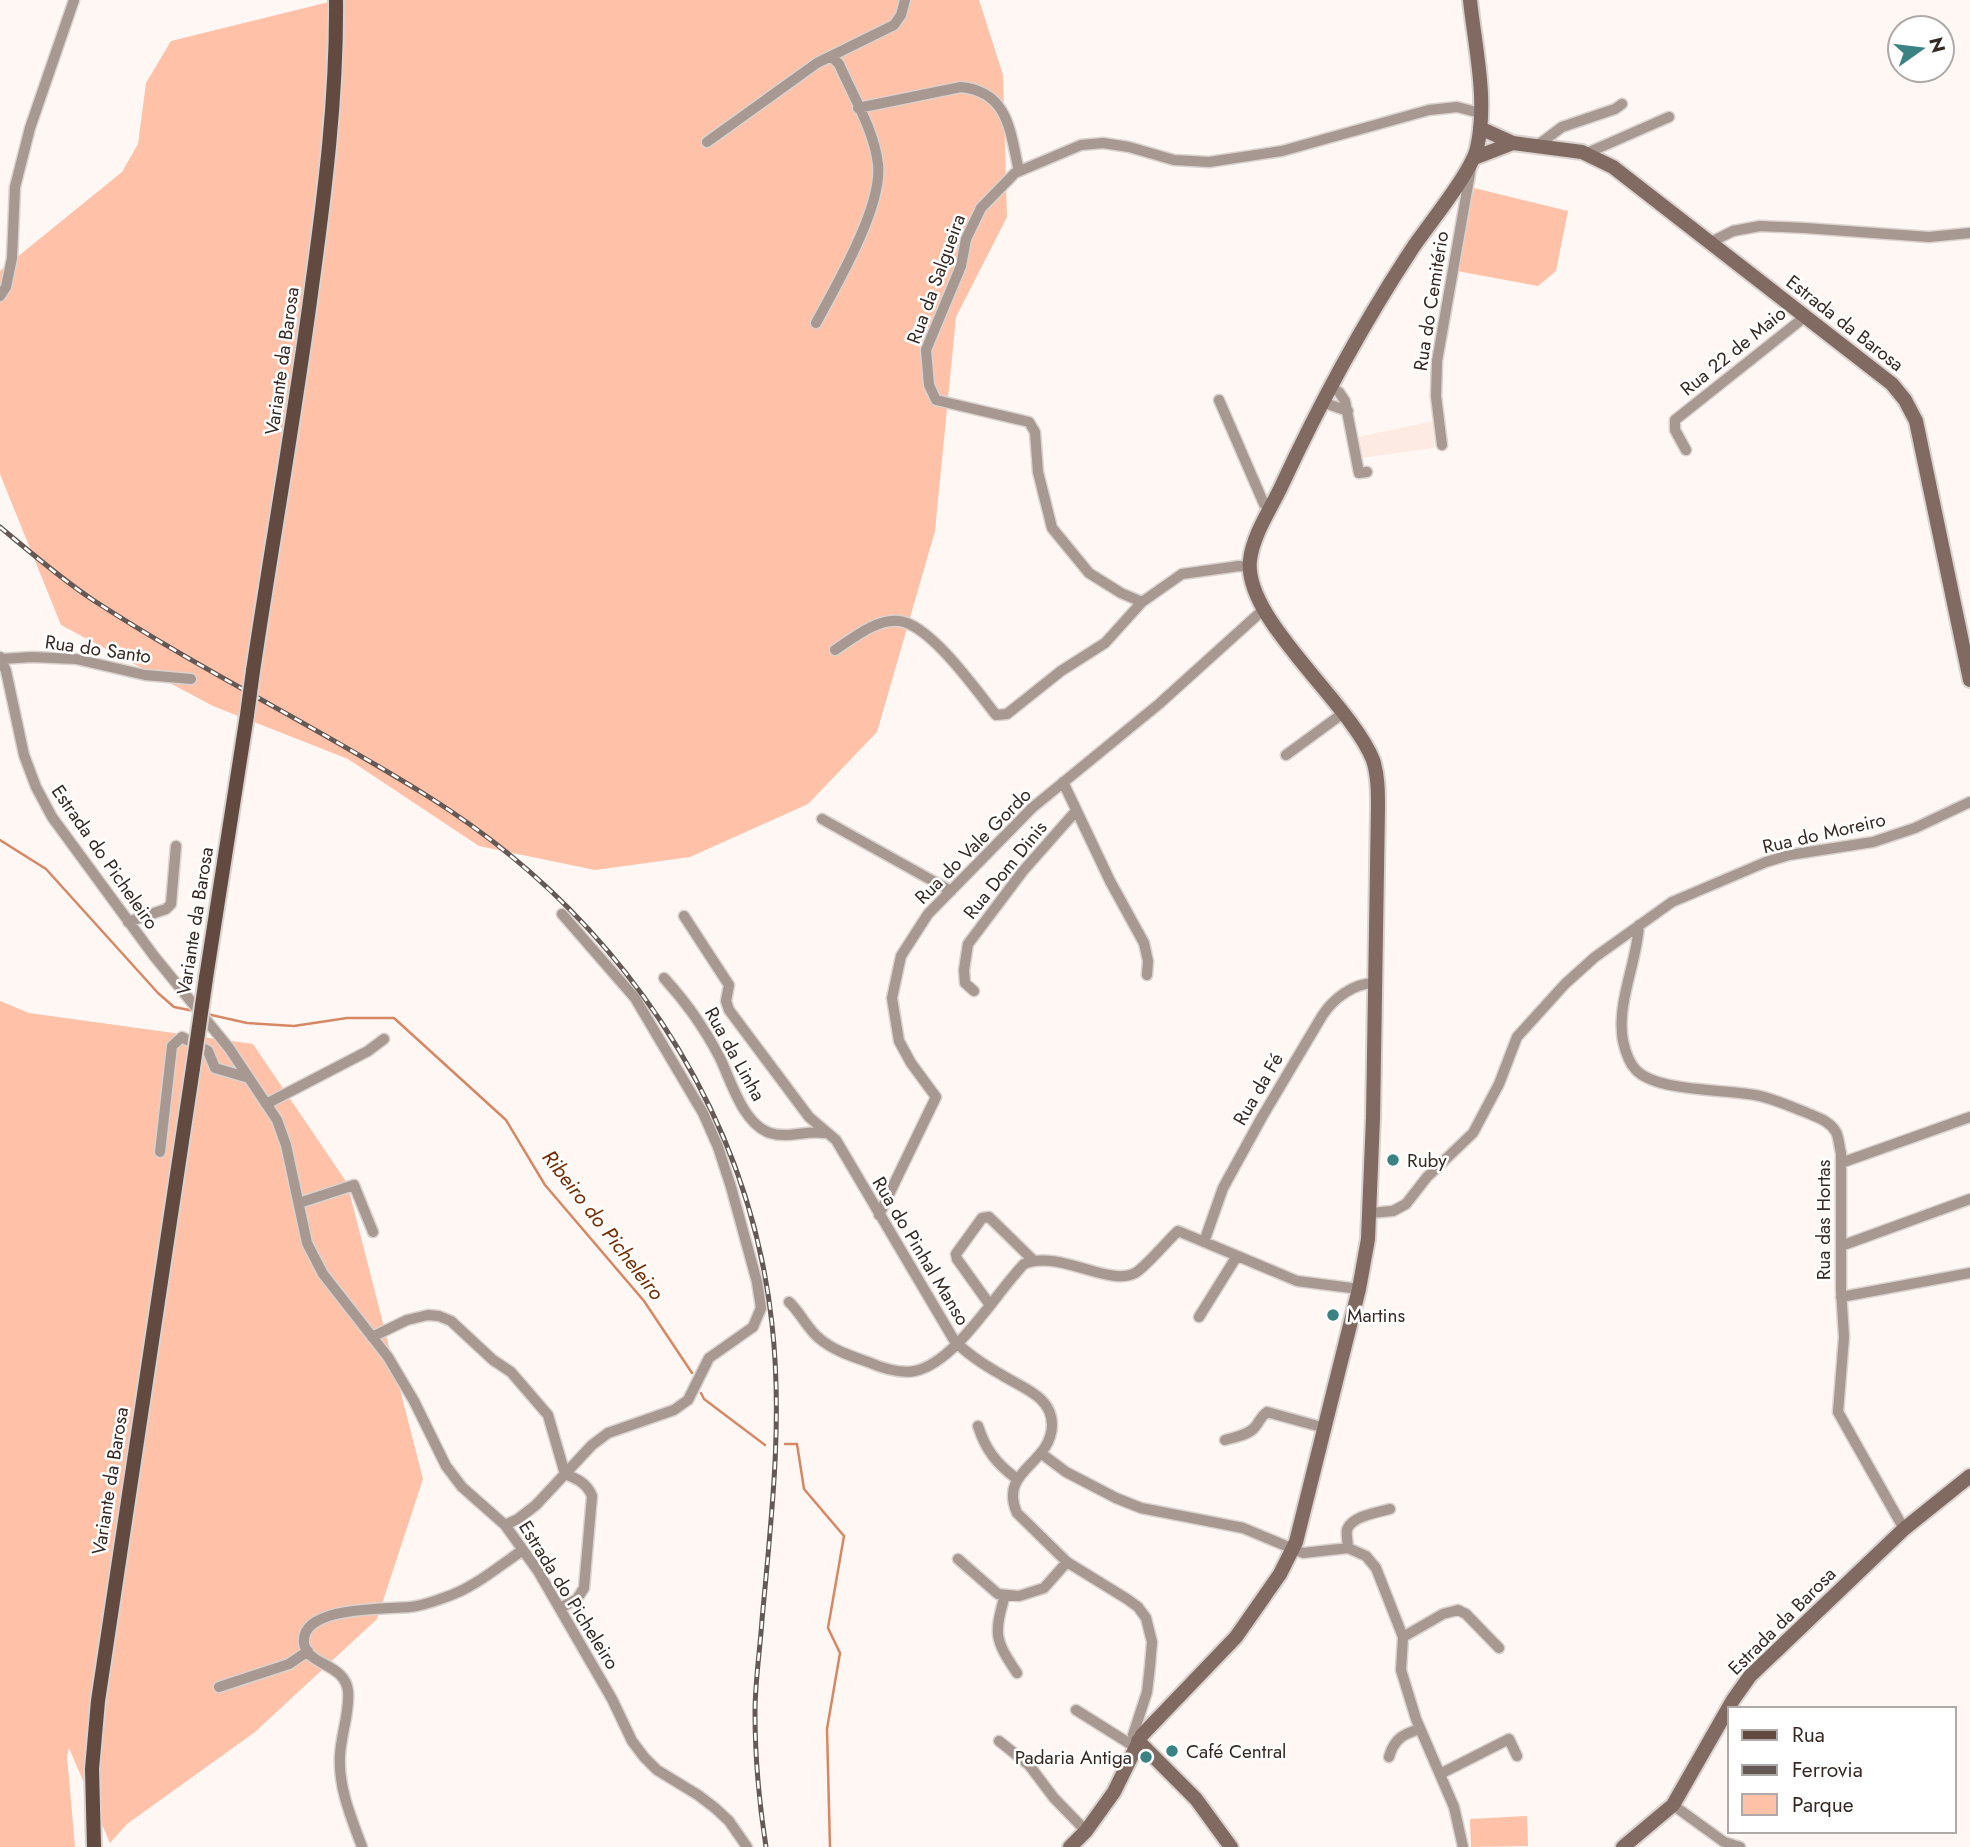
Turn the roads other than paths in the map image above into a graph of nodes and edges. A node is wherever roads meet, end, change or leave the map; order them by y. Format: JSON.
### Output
{"nodes":[{"id":1,"x":74,"y":0,"type":"edge"},
{"id":2,"x":335,"y":0,"type":"edge"},
{"id":3,"x":905,"y":0,"type":"edge"},
{"id":4,"x":1470,"y":0,"type":"edge"},
{"id":5,"x":832,"y":57,"type":"junction"},
{"id":6,"x":1622,"y":104,"type":"dead end"},
{"id":7,"x":858,"y":108,"type":"junction"},
{"id":8,"x":1669,"y":117,"type":"dead end"},
{"id":9,"x":1480,"y":121,"type":"junction"},
{"id":10,"x":708,"y":142,"type":"dead end"},
{"id":11,"x":1513,"y":144,"type":"junction"},
{"id":12,"x":1538,"y":145,"type":"junction"},
{"id":13,"x":1587,"y":153,"type":"junction"},
{"id":14,"x":1472,"y":161,"type":"junction"},
{"id":15,"x":1020,"y":171,"type":"junction"},
{"id":16,"x":1970,"y":233,"type":"edge"},
{"id":17,"x":1711,"y":242,"type":"junction"},
{"id":18,"x":0,"y":296,"type":"edge"},
{"id":19,"x":1806,"y":316,"type":"junction"},
{"id":20,"x":816,"y":323,"type":"dead end"},
{"id":21,"x":1330,"y":387,"type":"junction"},
{"id":22,"x":1219,"y":400,"type":"dead end"},
{"id":23,"x":1322,"y":401,"type":"junction"},
{"id":24,"x":1348,"y":411,"type":"junction"},
{"id":25,"x":1442,"y":445,"type":"dead end"},
{"id":26,"x":1686,"y":450,"type":"dead end"},
{"id":27,"x":1367,"y":472,"type":"dead end"},
{"id":28,"x":1271,"y":508,"type":"junction"},
{"id":29,"x":1250,"y":567,"type":"junction"},
{"id":30,"x":1142,"y":602,"type":"junction"},
{"id":31,"x":1264,"y":610,"type":"junction"},
{"id":32,"x":835,"y":650,"type":"dead end"},
{"id":33,"x":0,"y":658,"type":"edge"},
{"id":34,"x":191,"y":679,"type":"dead end"},
{"id":35,"x":1970,"y":680,"type":"edge"},
{"id":36,"x":1342,"y":713,"type":"junction"},
{"id":37,"x":1286,"y":755,"type":"dead end"},
{"id":38,"x":1063,"y":782,"type":"junction"},
{"id":39,"x":1970,"y":802,"type":"edge"},
{"id":40,"x":1076,"y":811,"type":"junction"},
{"id":41,"x":822,"y":819,"type":"dead end"},
{"id":42,"x":176,"y":846,"type":"dead end"},
{"id":43,"x":951,"y":891,"type":"junction"},
{"id":44,"x":562,"y":914,"type":"dead end"},
{"id":45,"x":684,"y":916,"type":"dead end"},
{"id":46,"x":128,"y":922,"type":"junction"},
{"id":47,"x":1639,"y":925,"type":"junction"},
{"id":48,"x":1147,"y":975,"type":"dead end"},
{"id":49,"x":664,"y":978,"type":"dead end"},
{"id":50,"x":1375,"y":983,"type":"junction"},
{"id":51,"x":974,"y":991,"type":"dead end"},
{"id":52,"x":384,"y":1039,"type":"dead end"},
{"id":53,"x":249,"y":1078,"type":"junction"},
{"id":54,"x":266,"y":1104,"type":"junction"},
{"id":55,"x":1970,"y":1117,"type":"edge"},
{"id":56,"x":825,"y":1133,"type":"junction"},
{"id":57,"x":160,"y":1152,"type":"dead end"},
{"id":58,"x":1841,"y":1163,"type":"junction"},
{"id":59,"x":1970,"y":1199,"type":"edge"},
{"id":60,"x":299,"y":1203,"type":"junction"},
{"id":61,"x":1370,"y":1213,"type":"junction"},
{"id":62,"x":879,"y":1215,"type":"junction"},
{"id":63,"x":373,"y":1232,"type":"dead end"},
{"id":64,"x":1203,"y":1242,"type":"junction"},
{"id":65,"x":1841,"y":1246,"type":"junction"},
{"id":66,"x":1237,"y":1256,"type":"junction"},
{"id":67,"x":1033,"y":1260,"type":"junction"},
{"id":68,"x":1970,"y":1273,"type":"edge"},
{"id":69,"x":1359,"y":1289,"type":"junction"},
{"id":70,"x":1841,"y":1297,"type":"junction"},
{"id":71,"x":789,"y":1302,"type":"dead end"},
{"id":72,"x":990,"y":1305,"type":"junction"},
{"id":73,"x":1199,"y":1317,"type":"dead end"},
{"id":74,"x":372,"y":1337,"type":"junction"},
{"id":75,"x":958,"y":1344,"type":"junction"},
{"id":76,"x":978,"y":1426,"type":"dead end"},
{"id":77,"x":1325,"y":1428,"type":"junction"},
{"id":78,"x":1225,"y":1440,"type":"dead end"},
{"id":79,"x":1042,"y":1454,"type":"junction"},
{"id":80,"x":565,"y":1474,"type":"junction"},
{"id":81,"x":1970,"y":1476,"type":"edge"},
{"id":82,"x":1017,"y":1479,"type":"junction"},
{"id":83,"x":1390,"y":1509,"type":"dead end"},
{"id":84,"x":505,"y":1525,"type":"junction"},
{"id":85,"x":1904,"y":1529,"type":"junction"},
{"id":86,"x":1348,"y":1548,"type":"junction"},
{"id":87,"x":523,"y":1550,"type":"junction"},
{"id":88,"x":1293,"y":1550,"type":"junction"},
{"id":89,"x":958,"y":1559,"type":"dead end"},
{"id":90,"x":1067,"y":1562,"type":"junction"},
{"id":91,"x":1004,"y":1595,"type":"junction"},
{"id":92,"x":559,"y":1608,"type":"junction"},
{"id":93,"x":1403,"y":1637,"type":"junction"},
{"id":94,"x":1499,"y":1648,"type":"dead end"},
{"id":95,"x":308,"y":1651,"type":"junction"},
{"id":96,"x":1017,"y":1673,"type":"dead end"},
{"id":97,"x":219,"y":1687,"type":"dead end"},
{"id":98,"x":1729,"y":1707,"type":"edge"},
{"id":99,"x":1728,"y":1709,"type":"edge"},
{"id":100,"x":1076,"y":1710,"type":"dead end"},
{"id":101,"x":1420,"y":1729,"type":"junction"},
{"id":102,"x":999,"y":1741,"type":"dead end"},
{"id":103,"x":1137,"y":1744,"type":"junction"},
{"id":104,"x":1517,"y":1756,"type":"dead end"},
{"id":105,"x":1389,"y":1757,"type":"dead end"},
{"id":106,"x":1440,"y":1774,"type":"junction"},
{"id":107,"x":1673,"y":1805,"type":"junction"},
{"id":108,"x":1086,"y":1831,"type":"junction"},
{"id":109,"x":94,"y":1847,"type":"edge"},
{"id":110,"x":362,"y":1847,"type":"edge"},
{"id":111,"x":747,"y":1847,"type":"edge"},
{"id":112,"x":1070,"y":1847,"type":"edge"},
{"id":113,"x":1231,"y":1847,"type":"edge"},
{"id":114,"x":1463,"y":1847,"type":"edge"},
{"id":115,"x":1623,"y":1847,"type":"edge"},
{"id":116,"x":1740,"y":1847,"type":"edge"}],
"edges":[{"from":1,"to":18,"type":"street"},
{"from":2,"to":109,"type":"main road","name":"Variante da Barosa","bridge":true},
{"from":3,"to":5,"type":"street"},
{"from":4,"to":9,"type":"main road"},
{"from":5,"to":7,"type":"street"},
{"from":5,"to":10,"type":"street"},
{"from":6,"to":12,"type":"street"},
{"from":7,"to":15,"type":"street"},
{"from":7,"to":20,"type":"street"},
{"from":8,"to":13,"type":"street"},
{"from":9,"to":11,"type":"main road","name":"Estrada da Barosa"},
{"from":9,"to":14,"type":"main road"},
{"from":9,"to":15,"type":"street","name":"Rua da Salgueira"},
{"from":11,"to":12,"type":"main road","name":"Estrada da Barosa"},
{"from":11,"to":14,"type":"main road","name":"Estrada da Barosa"},
{"from":12,"to":13,"type":"main road","name":"Estrada da Barosa"},
{"from":13,"to":17,"type":"main road","name":"Estrada da Barosa"},
{"from":14,"to":21,"type":"main road"},
{"from":14,"to":25,"type":"street","name":"Rua do Cemitério"},
{"from":15,"to":30,"type":"street","name":"Rua da Salgueira"},
{"from":16,"to":17,"type":"street"},
{"from":17,"to":19,"type":"main road","name":"Estrada da Barosa"},
{"from":19,"to":26,"type":"street","name":"Rua 22 de Maio"},
{"from":19,"to":35,"type":"main road","name":"Estrada da Barosa"},
{"from":21,"to":23,"type":"main road"},
{"from":21,"to":24,"type":"street"},
{"from":22,"to":28,"type":"street"},
{"from":23,"to":24,"type":"street"},
{"from":23,"to":28,"type":"main road"},
{"from":24,"to":27,"type":"street"},
{"from":28,"to":29,"type":"main road"},
{"from":29,"to":30,"type":"street"},
{"from":29,"to":31,"type":"main road"},
{"from":30,"to":32,"type":"street"},
{"from":31,"to":36,"type":"main road"},
{"from":31,"to":38,"type":"street","name":"Rua do Vale Gordo"},
{"from":33,"to":34,"type":"street","name":"Rua do Santo"},
{"from":33,"to":46,"type":"street","name":"Estrada do Picheleiro"},
{"from":36,"to":37,"type":"street"},
{"from":36,"to":50,"type":"main road"},
{"from":38,"to":40,"type":"street"},
{"from":38,"to":43,"type":"street","name":"Rua do Vale Gordo"},
{"from":39,"to":47,"type":"street","name":"Rua do Moreiro"},
{"from":40,"to":48,"type":"street"},
{"from":40,"to":51,"type":"street","name":"Rua Dom Dinis"},
{"from":41,"to":43,"type":"street"},
{"from":42,"to":46,"type":"street"},
{"from":43,"to":62,"type":"street","name":"Rua do Vale Gordo"},
{"from":44,"to":80,"type":"street"},
{"from":45,"to":56,"type":"street","name":"Rua do Pinhal Manso"},
{"from":46,"to":53,"type":"street","name":"Estrada do Picheleiro"},
{"from":47,"to":58,"type":"street","name":"Rua das Hortas"},
{"from":47,"to":61,"type":"street","name":"Rua do Moreiro"},
{"from":49,"to":56,"type":"street","name":"Rua da Linha"},
{"from":50,"to":61,"type":"main road"},
{"from":50,"to":64,"type":"street","name":"Rua da Fé"},
{"from":52,"to":54,"type":"street"},
{"from":53,"to":54,"type":"street","name":"Estrada do Picheleiro"},
{"from":53,"to":57,"type":"street"},
{"from":54,"to":60,"type":"street","name":"Estrada do Picheleiro"},
{"from":55,"to":58,"type":"street"},
{"from":56,"to":62,"type":"street","name":"Rua do Pinhal Manso"},
{"from":58,"to":65,"type":"street","name":"Rua das Hortas"},
{"from":59,"to":65,"type":"street"},
{"from":60,"to":63,"type":"street"},
{"from":60,"to":74,"type":"street","name":"Estrada do Picheleiro"},
{"from":61,"to":69,"type":"main road"},
{"from":62,"to":75,"type":"street","name":"Rua do Pinhal Manso"},
{"from":64,"to":66,"type":"street"},
{"from":64,"to":67,"type":"street"},
{"from":65,"to":70,"type":"street","name":"Rua das Hortas"},
{"from":66,"to":69,"type":"street"},
{"from":66,"to":73,"type":"street"},
{"from":67,"to":72,"type":"street"},
{"from":67,"to":72,"type":"street"},
{"from":68,"to":70,"type":"street"},
{"from":69,"to":77,"type":"main road"},
{"from":70,"to":85,"type":"street","name":"Rua das Hortas"},
{"from":71,"to":75,"type":"street"},
{"from":72,"to":75,"type":"street"},
{"from":74,"to":80,"type":"street"},
{"from":74,"to":84,"type":"street","name":"Estrada do Picheleiro"},
{"from":75,"to":79,"type":"street","name":"Rua do Pinhal Manso"},
{"from":76,"to":82,"type":"street"},
{"from":77,"to":78,"type":"street"},
{"from":77,"to":88,"type":"main road"},
{"from":79,"to":82,"type":"street"},
{"from":79,"to":88,"type":"street"},
{"from":80,"to":84,"type":"street"},
{"from":80,"to":92,"type":"street"},
{"from":81,"to":85,"type":"main road","name":"Estrada da Barosa"},
{"from":82,"to":90,"type":"street"},
{"from":83,"to":86,"type":"street"},
{"from":84,"to":87,"type":"street","name":"Estrada do Picheleiro"},
{"from":85,"to":98,"type":"main road","name":"Estrada da Barosa"},
{"from":86,"to":88,"type":"street"},
{"from":86,"to":93,"type":"street"},
{"from":87,"to":92,"type":"street","name":"Estrada do Picheleiro"},
{"from":87,"to":95,"type":"street"},
{"from":88,"to":103,"type":"main road"},
{"from":89,"to":91,"type":"street"},
{"from":90,"to":91,"type":"street"},
{"from":90,"to":103,"type":"street"},
{"from":91,"to":96,"type":"street"},
{"from":92,"to":111,"type":"street","name":"Estrada do Picheleiro"},
{"from":93,"to":94,"type":"street"},
{"from":93,"to":101,"type":"street"},
{"from":95,"to":97,"type":"street"},
{"from":95,"to":110,"type":"street"},
{"from":99,"to":107,"type":"main road","name":"Estrada da Barosa"},
{"from":100,"to":103,"type":"street"},
{"from":101,"to":105,"type":"street"},
{"from":101,"to":106,"type":"street"},
{"from":102,"to":108,"type":"street"},
{"from":103,"to":108,"type":"main road"},
{"from":103,"to":113,"type":"main road"},
{"from":104,"to":106,"type":"street"},
{"from":106,"to":114,"type":"street"},
{"from":107,"to":115,"type":"main road","name":"Estrada da Barosa"},
{"from":107,"to":116,"type":"street"},
{"from":108,"to":112,"type":"main road"}]}
